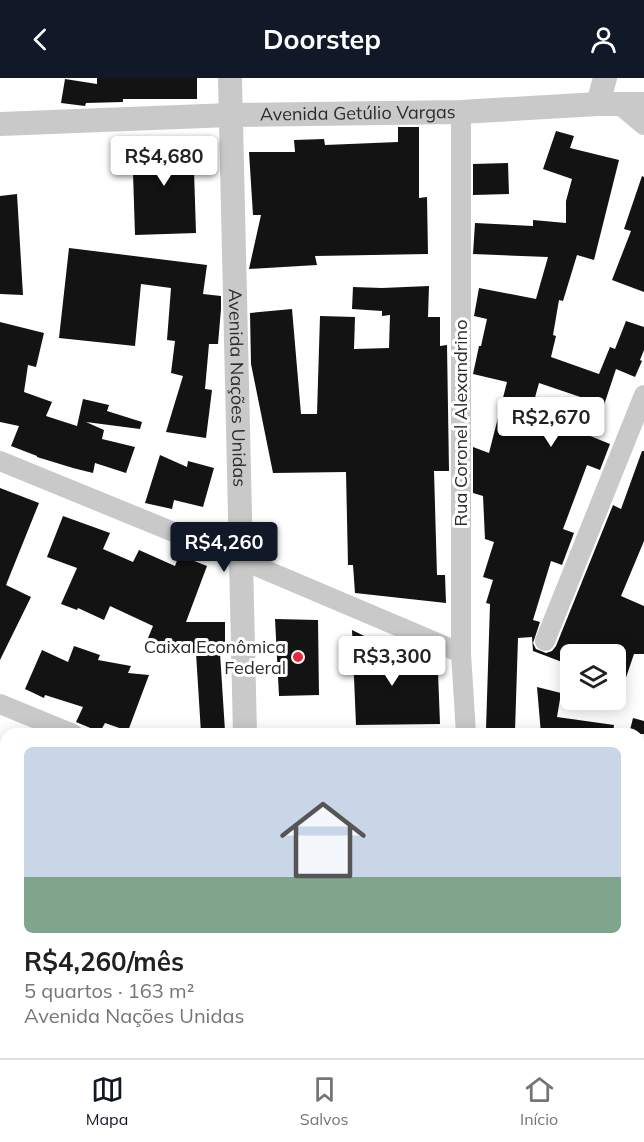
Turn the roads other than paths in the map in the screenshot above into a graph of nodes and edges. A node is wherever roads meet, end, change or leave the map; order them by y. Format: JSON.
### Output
{"nodes":[{"id":1,"x":230,"y":78,"type":"edge"},
{"id":2,"x":605,"y":78,"type":"edge"},
{"id":3,"x":644,"y":104,"type":"edge"},
{"id":4,"x":609,"y":105,"type":"junction"},
{"id":5,"x":461,"y":112,"type":"junction"},
{"id":6,"x":230,"y":115,"type":"junction"},
{"id":7,"x":0,"y":124,"type":"edge"},
{"id":8,"x":644,"y":125,"type":"edge"},
{"id":9,"x":644,"y":395,"type":"edge"},
{"id":10,"x":637,"y":432,"type":"edge"},
{"id":11,"x":0,"y":461,"type":"edge"},
{"id":12,"x":242,"y":560,"type":"junction"},
{"id":13,"x":544,"y":641,"type":"dead end"},
{"id":14,"x":461,"y":653,"type":"junction"},
{"id":15,"x":0,"y":704,"type":"edge"},
{"id":16,"x":34,"y":727,"type":"edge"},
{"id":17,"x":245,"y":728,"type":"edge"},
{"id":18,"x":466,"y":728,"type":"edge"}],
"edges":[{"from":1,"to":6,"type":"street","name":"Avenida Nações Unidas"},
{"from":2,"to":4,"type":"street"},
{"from":3,"to":4,"type":"street","name":"Avenida Getúlio Vargas"},
{"from":4,"to":5,"type":"street","name":"Avenida Getúlio Vargas"},
{"from":4,"to":8,"type":"street"},
{"from":5,"to":6,"type":"street","name":"Avenida Getúlio Vargas"},
{"from":5,"to":14,"type":"street","name":"Rua Coronel Alexandrino"},
{"from":6,"to":7,"type":"street","name":"Avenida Getúlio Vargas"},
{"from":6,"to":12,"type":"street","name":"Avenida Nações Unidas"},
{"from":9,"to":10,"type":"street"},
{"from":10,"to":13,"type":"street"},
{"from":11,"to":12,"type":"street"},
{"from":12,"to":14,"type":"street"},
{"from":12,"to":17,"type":"street","name":"Avenida Nações Unidas"},
{"from":14,"to":18,"type":"street","name":"Rua Coronel Alexandrino"},
{"from":15,"to":16,"type":"street"}]}
